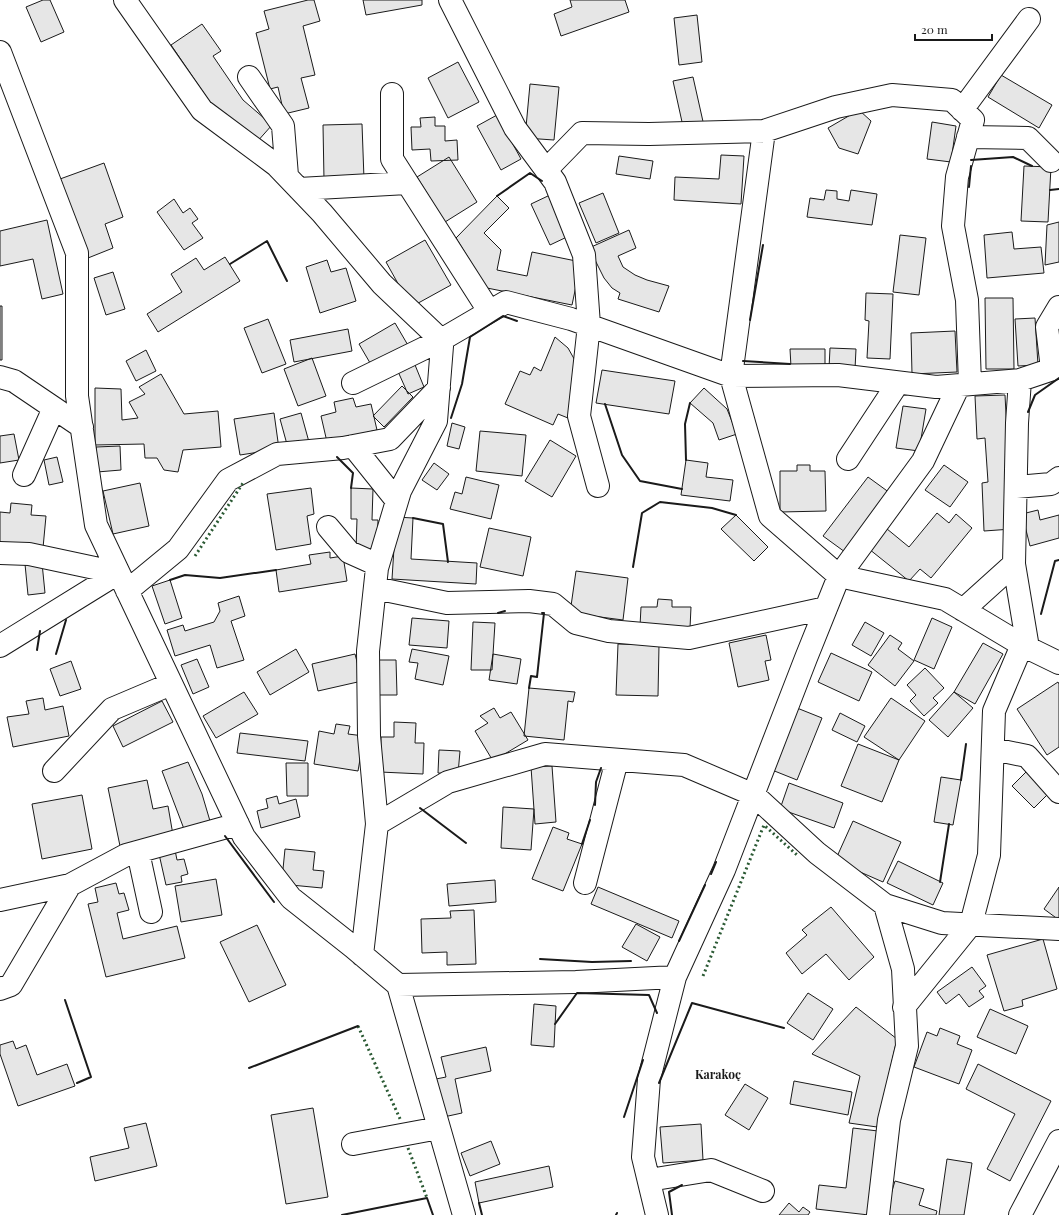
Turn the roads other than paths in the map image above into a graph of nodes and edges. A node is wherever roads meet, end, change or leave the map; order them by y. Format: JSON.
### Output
{"nodes":[{"id":1,"x":125,"y":0,"type":"edge"},
{"id":2,"x":450,"y":0,"type":"edge"},
{"id":3,"x":1029,"y":19,"type":"dead end"},
{"id":4,"x":0,"y":52,"type":"edge"},
{"id":5,"x":249,"y":77,"type":"dead end"},
{"id":6,"x":392,"y":94,"type":"dead end"},
{"id":7,"x":962,"y":110,"type":"junction"},
{"id":8,"x":764,"y":131,"type":"junction"},
{"id":9,"x":968,"y":137,"type":"junction"},
{"id":10,"x":1051,"y":161,"type":"dead end"},
{"id":11,"x":546,"y":170,"type":"junction"},
{"id":12,"x":293,"y":183,"type":"junction"},
{"id":13,"x":407,"y":183,"type":"junction"},
{"id":14,"x":1059,"y":307,"type":"edge"},
{"id":15,"x":489,"y":311,"type":"junction"},
{"id":16,"x":589,"y":325,"type":"junction"},
{"id":17,"x":441,"y":340,"type":"junction"},
{"id":18,"x":1055,"y":368,"type":"edge"},
{"id":19,"x":731,"y":376,"type":"junction"},
{"id":20,"x":0,"y":377,"type":"edge"},
{"id":21,"x":1020,"y":380,"type":"junction"},
{"id":22,"x":898,"y":382,"type":"junction"},
{"id":23,"x":353,"y":383,"type":"dead end"},
{"id":24,"x":964,"y":384,"type":"junction"},
{"id":25,"x":439,"y":388,"type":"junction"},
{"id":26,"x":54,"y":408,"type":"junction"},
{"id":27,"x":82,"y":427,"type":"junction"},
{"id":28,"x":353,"y":446,"type":"junction"},
{"id":29,"x":848,"y":459,"type":"dead end"},
{"id":30,"x":24,"y":475,"type":"dead end"},
{"id":31,"x":1059,"y":478,"type":"edge"},
{"id":32,"x":598,"y":486,"type":"dead end"},
{"id":33,"x":1016,"y":487,"type":"junction"},
{"id":34,"x":397,"y":501,"type":"junction"},
{"id":35,"x":328,"y":527,"type":"dead end"},
{"id":36,"x":0,"y":553,"type":"edge"},
{"id":37,"x":1014,"y":564,"type":"junction"},
{"id":38,"x":378,"y":565,"type":"junction"},
{"id":39,"x":839,"y":576,"type":"junction"},
{"id":40,"x":122,"y":582,"type":"junction"},
{"id":41,"x":375,"y":588,"type":"junction"},
{"id":42,"x":826,"y":608,"type":"junction"},
{"id":43,"x":963,"y":610,"type":"junction"},
{"id":44,"x":0,"y":646,"type":"edge"},
{"id":45,"x":1025,"y":647,"type":"junction"},
{"id":46,"x":1059,"y":663,"type":"edge"},
{"id":47,"x":171,"y":684,"type":"junction"},
{"id":48,"x":993,"y":749,"type":"junction"},
{"id":49,"x":617,"y":760,"type":"junction"},
{"id":50,"x":54,"y":771,"type":"dead end"},
{"id":51,"x":1059,"y":792,"type":"edge"},
{"id":52,"x":754,"y":795,"type":"junction"},
{"id":53,"x":238,"y":824,"type":"junction"},
{"id":54,"x":377,"y":824,"type":"junction"},
{"id":55,"x":138,"y":852,"type":"junction"},
{"id":56,"x":585,"y":883,"type":"dead end"},
{"id":57,"x":70,"y":884,"type":"junction"},
{"id":58,"x":0,"y":900,"type":"edge"},
{"id":59,"x":886,"y":905,"type":"junction"},
{"id":60,"x":151,"y":912,"type":"dead end"},
{"id":61,"x":971,"y":924,"type":"junction"},
{"id":62,"x":1059,"y":929,"type":"edge"},
{"id":63,"x":362,"y":955,"type":"junction"},
{"id":64,"x":675,"y":977,"type":"junction"},
{"id":65,"x":398,"y":985,"type":"junction"},
{"id":66,"x":0,"y":989,"type":"edge"},
{"id":67,"x":904,"y":1007,"type":"junction"},
{"id":68,"x":439,"y":1128,"type":"junction"},
{"id":69,"x":1059,"y":1141,"type":"edge"},
{"id":70,"x":353,"y":1144,"type":"dead end"},
{"id":71,"x":649,"y":1180,"type":"junction"},
{"id":72,"x":763,"y":1191,"type":"dead end"},
{"id":73,"x":464,"y":1215,"type":"edge"},
{"id":74,"x":657,"y":1215,"type":"edge"},
{"id":75,"x":878,"y":1215,"type":"edge"},
{"id":76,"x":1020,"y":1215,"type":"edge"}],
"edges":[{"from":1,"to":12,"type":"street"},
{"from":2,"to":11,"type":"street"},
{"from":3,"to":7,"type":"street"},
{"from":4,"to":27,"type":"street"},
{"from":5,"to":12,"type":"street"},
{"from":6,"to":13,"type":"street"},
{"from":7,"to":8,"type":"street"},
{"from":7,"to":9,"type":"street"},
{"from":8,"to":11,"type":"street"},
{"from":8,"to":19,"type":"street"},
{"from":9,"to":10,"type":"street"},
{"from":9,"to":24,"type":"street"},
{"from":11,"to":16,"type":"street"},
{"from":12,"to":13,"type":"street"},
{"from":12,"to":17,"type":"street"},
{"from":13,"to":15,"type":"street"},
{"from":14,"to":18,"type":"street"},
{"from":15,"to":16,"type":"street"},
{"from":15,"to":17,"type":"street"},
{"from":16,"to":19,"type":"street"},
{"from":16,"to":32,"type":"street"},
{"from":17,"to":23,"type":"street"},
{"from":17,"to":25,"type":"street"},
{"from":18,"to":21,"type":"street"},
{"from":19,"to":22,"type":"street"},
{"from":19,"to":39,"type":"street"},
{"from":20,"to":26,"type":"street"},
{"from":21,"to":24,"type":"street"},
{"from":21,"to":33,"type":"street"},
{"from":22,"to":24,"type":"street"},
{"from":22,"to":29,"type":"street"},
{"from":24,"to":39,"type":"street"},
{"from":25,"to":28,"type":"street"},
{"from":25,"to":34,"type":"street"},
{"from":26,"to":27,"type":"street"},
{"from":26,"to":30,"type":"street"},
{"from":27,"to":40,"type":"street"},
{"from":28,"to":34,"type":"street"},
{"from":28,"to":40,"type":"street"},
{"from":31,"to":33,"type":"street"},
{"from":33,"to":37,"type":"street"},
{"from":34,"to":38,"type":"street"},
{"from":35,"to":38,"type":"street"},
{"from":36,"to":40,"type":"street"},
{"from":37,"to":43,"type":"street"},
{"from":37,"to":45,"type":"street"},
{"from":38,"to":41,"type":"street"},
{"from":39,"to":42,"type":"street"},
{"from":39,"to":43,"type":"street"},
{"from":40,"to":44,"type":"street"},
{"from":40,"to":47,"type":"street"},
{"from":41,"to":42,"type":"street"},
{"from":41,"to":54,"type":"street"},
{"from":42,"to":52,"type":"street"},
{"from":43,"to":45,"type":"street"},
{"from":45,"to":46,"type":"street"},
{"from":45,"to":48,"type":"street"},
{"from":47,"to":50,"type":"street"},
{"from":47,"to":53,"type":"street"},
{"from":48,"to":51,"type":"street"},
{"from":48,"to":61,"type":"street"},
{"from":49,"to":52,"type":"street"},
{"from":49,"to":54,"type":"street"},
{"from":49,"to":56,"type":"street"},
{"from":52,"to":59,"type":"street"},
{"from":52,"to":64,"type":"street"},
{"from":53,"to":55,"type":"street"},
{"from":53,"to":63,"type":"street"},
{"from":54,"to":63,"type":"street"},
{"from":55,"to":57,"type":"street"},
{"from":55,"to":60,"type":"street"},
{"from":57,"to":58,"type":"street"},
{"from":57,"to":66,"type":"street"},
{"from":59,"to":61,"type":"street"},
{"from":59,"to":67,"type":"street"},
{"from":61,"to":62,"type":"street"},
{"from":61,"to":67,"type":"street"},
{"from":63,"to":65,"type":"street"},
{"from":64,"to":65,"type":"street"},
{"from":64,"to":71,"type":"street"},
{"from":65,"to":68,"type":"street"},
{"from":67,"to":75,"type":"street"},
{"from":68,"to":70,"type":"street"},
{"from":68,"to":73,"type":"street"},
{"from":69,"to":76,"type":"street"},
{"from":71,"to":72,"type":"street"},
{"from":71,"to":74,"type":"street"}]}
